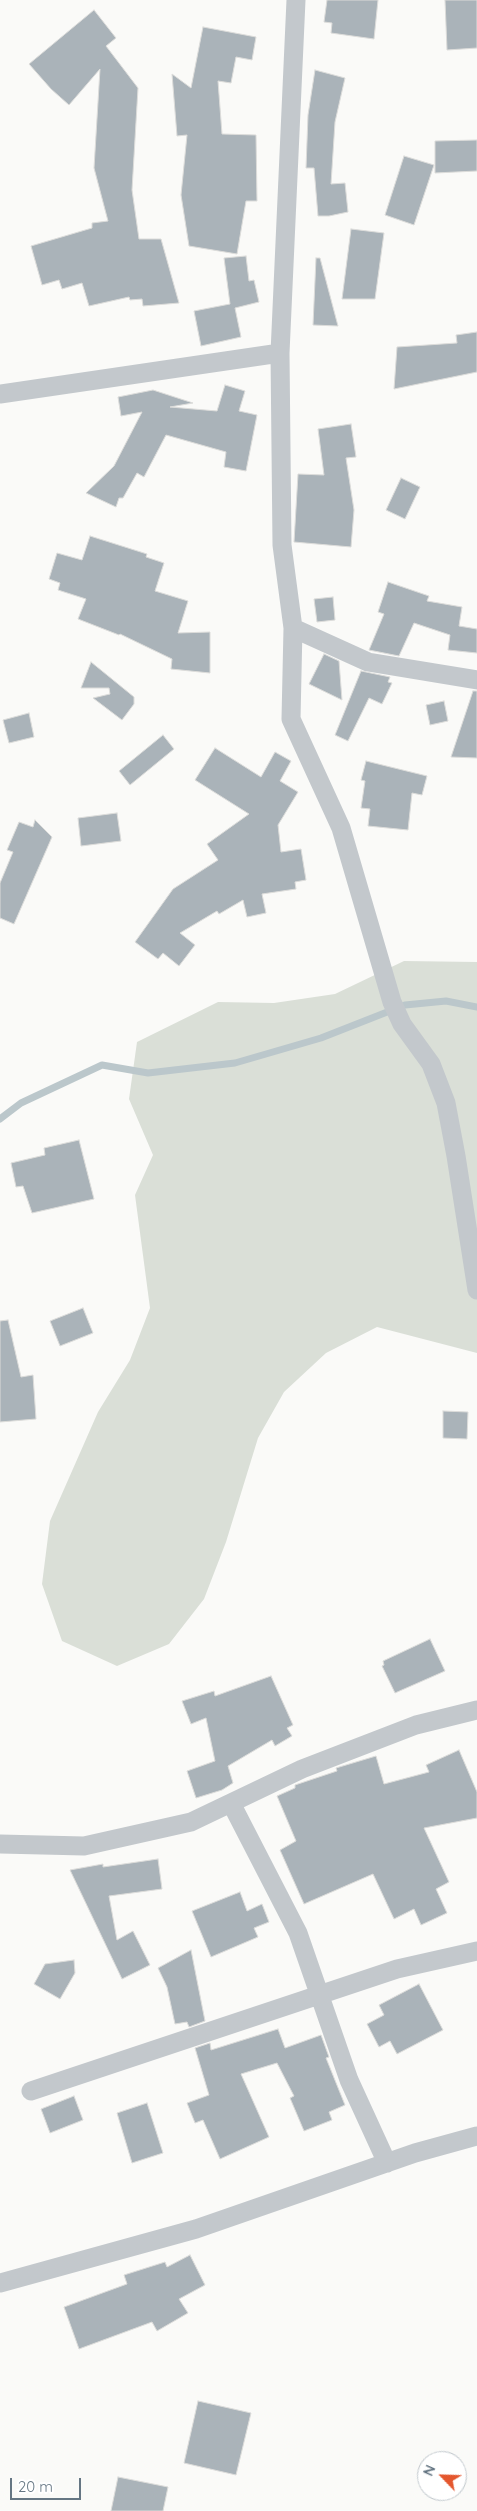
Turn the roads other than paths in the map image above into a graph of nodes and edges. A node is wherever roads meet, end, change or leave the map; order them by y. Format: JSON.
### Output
{"nodes":[{"id":1,"x":296,"y":0,"type":"edge"},
{"id":2,"x":280,"y":352,"type":"junction"},
{"id":3,"x":0,"y":394,"type":"edge"},
{"id":4,"x":293,"y":628,"type":"junction"},
{"id":5,"x":477,"y":680,"type":"edge"},
{"id":6,"x":477,"y":1290,"type":"edge"},
{"id":7,"x":477,"y":1710,"type":"edge"},
{"id":8,"x":231,"y":1803,"type":"junction"},
{"id":9,"x":0,"y":1844,"type":"edge"},
{"id":10,"x":477,"y":1951,"type":"edge"},
{"id":11,"x":318,"y":1996,"type":"junction"},
{"id":12,"x":31,"y":2091,"type":"dead end"},
{"id":13,"x":477,"y":2136,"type":"edge"},
{"id":14,"x":387,"y":2163,"type":"junction"},
{"id":15,"x":0,"y":2283,"type":"edge"}],
"edges":[{"from":1,"to":2,"type":"street"},
{"from":2,"to":3,"type":"street"},
{"from":2,"to":4,"type":"street"},
{"from":4,"to":5,"type":"street"},
{"from":4,"to":6,"type":"street"},
{"from":7,"to":8,"type":"street"},
{"from":8,"to":9,"type":"street"},
{"from":8,"to":11,"type":"street"},
{"from":10,"to":11,"type":"street"},
{"from":11,"to":12,"type":"street"},
{"from":11,"to":14,"type":"street"},
{"from":13,"to":14,"type":"street"},
{"from":14,"to":15,"type":"street"}]}
